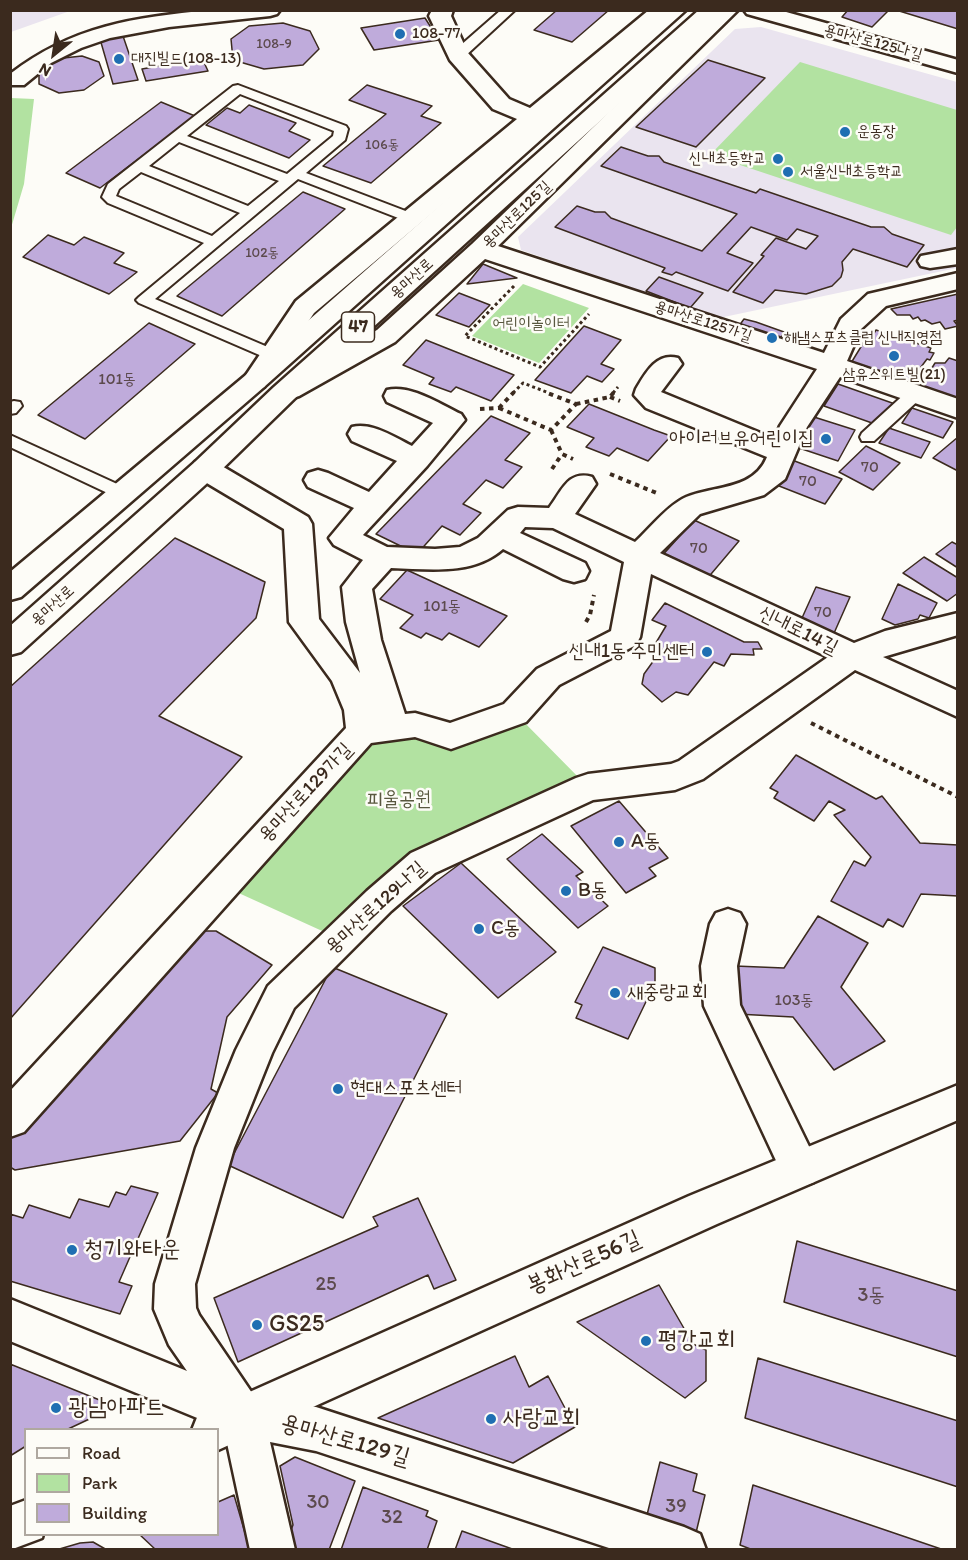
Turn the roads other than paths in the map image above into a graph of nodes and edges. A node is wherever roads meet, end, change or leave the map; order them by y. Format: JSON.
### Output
{"nodes":[{"id":1,"x":270,"y":10,"type":"edge"},
{"id":2,"x":443,"y":10,"type":"edge"},
{"id":3,"x":509,"y":10,"type":"edge"},
{"id":4,"x":662,"y":10,"type":"edge"},
{"id":5,"x":676,"y":10,"type":"edge"},
{"id":6,"x":754,"y":10,"type":"edge"},
{"id":7,"x":719,"y":12,"type":"edge"},
{"id":8,"x":458,"y":55,"type":"junction"},
{"id":9,"x":957,"y":67,"type":"edge"},
{"id":10,"x":16,"y":80,"type":"dead end"},
{"id":11,"x":532,"y":117,"type":"junction"},
{"id":12,"x":178,"y":137,"type":"junction"},
{"id":13,"x":140,"y":167,"type":"junction"},
{"id":14,"x":293,"y":177,"type":"junction"},
{"id":15,"x":250,"y":212,"type":"junction"},
{"id":16,"x":411,"y":218,"type":"junction"},
{"id":17,"x":214,"y":242,"type":"junction"},
{"id":18,"x":481,"y":249,"type":"junction"},
{"id":19,"x":957,"y":256,"type":"edge"},
{"id":20,"x":930,"y":261,"type":"dead end"},
{"id":21,"x":957,"y":281,"type":"edge"},
{"id":22,"x":271,"y":355,"type":"junction"},
{"id":23,"x":832,"y":365,"type":"junction"},
{"id":24,"x":255,"y":381,"type":"junction"},
{"id":25,"x":284,"y":393,"type":"junction"},
{"id":26,"x":915,"y":394,"type":"junction"},
{"id":27,"x":397,"y":396,"type":"dead end"},
{"id":28,"x":714,"y":402,"type":"dead end"},
{"id":29,"x":957,"y":409,"type":"edge"},
{"id":30,"x":362,"y":434,"type":"dead end"},
{"id":31,"x":868,"y":437,"type":"dead end"},
{"id":32,"x":10,"y":440,"type":"edge"},
{"id":33,"x":783,"y":453,"type":"junction"},
{"id":34,"x":417,"y":459,"type":"junction"},
{"id":35,"x":205,"y":469,"type":"junction"},
{"id":36,"x":318,"y":480,"type":"dead end"},
{"id":37,"x":582,"y":484,"type":"dead end"},
{"id":38,"x":122,"y":493,"type":"junction"},
{"id":39,"x":374,"y":506,"type":"junction"},
{"id":40,"x":557,"y":518,"type":"junction"},
{"id":41,"x":499,"y":535,"type":"junction"},
{"id":42,"x":627,"y":550,"type":"junction"},
{"id":43,"x":383,"y":557,"type":"junction"},
{"id":44,"x":574,"y":571,"type":"dead end"},
{"id":45,"x":10,"y":589,"type":"edge"},
{"id":46,"x":957,"y":624,"type":"edge"},
{"id":47,"x":10,"y":644,"type":"edge"},
{"id":48,"x":851,"y":657,"type":"junction"},
{"id":49,"x":957,"y":705,"type":"edge"},
{"id":50,"x":394,"y":728,"type":"junction"},
{"id":51,"x":362,"y":732,"type":"junction"},
{"id":52,"x":728,"y":924,"type":"dead end"},
{"id":53,"x":957,"y":1102,"type":"edge"},
{"id":54,"x":10,"y":1119,"type":"edge"},
{"id":55,"x":800,"y":1169,"type":"junction"},
{"id":56,"x":10,"y":1320,"type":"edge"},
{"id":57,"x":227,"y":1422,"type":"edge"},
{"id":58,"x":24,"y":1523,"type":"edge"},
{"id":59,"x":10,"y":1529,"type":"edge"},
{"id":60,"x":273,"y":1550,"type":"edge"},
{"id":61,"x":684,"y":1550,"type":"edge"}],
"edges":[{"from":1,"to":10,"type":"street"},
{"from":2,"to":8,"type":"street"},
{"from":3,"to":8,"type":"lane"},
{"from":4,"to":11,"type":"street"},
{"from":5,"to":24,"type":"street","name":"용마산로","number":"47"},
{"from":6,"to":9,"type":"street","name":"용마산로125나길"},
{"from":7,"to":18,"type":"street","name":"용마산로125길"},
{"from":7,"to":25,"type":"street","name":"용마산로","number":"47"},
{"from":8,"to":11,"type":"street"},
{"from":11,"to":16,"type":"street"},
{"from":12,"to":13,"type":"lane"},
{"from":12,"to":14,"type":"lane"},
{"from":12,"to":14,"type":"lane"},
{"from":13,"to":15,"type":"lane"},
{"from":13,"to":17,"type":"lane"},
{"from":14,"to":15,"type":"lane"},
{"from":14,"to":16,"type":"lane"},
{"from":15,"to":17,"type":"lane"},
{"from":16,"to":22,"type":"street"},
{"from":17,"to":22,"type":"lane"},
{"from":18,"to":23,"type":"street","name":"용마산로125가길"},
{"from":18,"to":25,"type":"street","name":"용마산로125길"},
{"from":19,"to":20,"type":"street"},
{"from":21,"to":23,"type":"street"},
{"from":22,"to":24,"type":"street"},
{"from":23,"to":26,"type":"street","name":"용마산로125가길"},
{"from":23,"to":33,"type":"street"},
{"from":24,"to":38,"type":"street","name":"용마산로","number":"47"},
{"from":25,"to":35,"type":"street","name":"용마산로","number":"47"},
{"from":26,"to":29,"type":"street","name":"용마산로125가길"},
{"from":26,"to":31,"type":"lane"},
{"from":27,"to":34,"type":"street"},
{"from":28,"to":33,"type":"street"},
{"from":30,"to":34,"type":"street"},
{"from":32,"to":38,"type":"lane"},
{"from":33,"to":42,"type":"street"},
{"from":34,"to":39,"type":"street"},
{"from":35,"to":47,"type":"street","name":"용마산로","number":"47"},
{"from":35,"to":51,"type":"street"},
{"from":36,"to":39,"type":"street"},
{"from":37,"to":40,"type":"street"},
{"from":38,"to":45,"type":"street","name":"용마산로","number":"47"},
{"from":39,"to":43,"type":"street"},
{"from":40,"to":41,"type":"street"},
{"from":40,"to":42,"type":"street","name":"신내로14길"},
{"from":41,"to":43,"type":"street"},
{"from":41,"to":44,"type":"street"},
{"from":42,"to":48,"type":"street","name":"신내로14길"},
{"from":42,"to":50,"type":"street","name":"용마산로129가길"},
{"from":43,"to":50,"type":"street"},
{"from":46,"to":48,"type":"street","name":"용마산로129나길"},
{"from":48,"to":49,"type":"street","name":"신내로14길"},
{"from":48,"to":57,"type":"street","name":"용마산로129나길"},
{"from":50,"to":51,"type":"street","name":"용마산로129가길"},
{"from":51,"to":54,"type":"street","name":"용마산로129가길"},
{"from":52,"to":55,"type":"street"},
{"from":53,"to":55,"type":"street","name":"봉화산로56길"},
{"from":55,"to":57,"type":"street","name":"봉화산로56길"},
{"from":56,"to":57,"type":"street","name":"용마산로129길"},
{"from":57,"to":60,"type":"street"},
{"from":57,"to":61,"type":"street","name":"용마산로129길"},
{"from":58,"to":59,"type":"street"}]}
